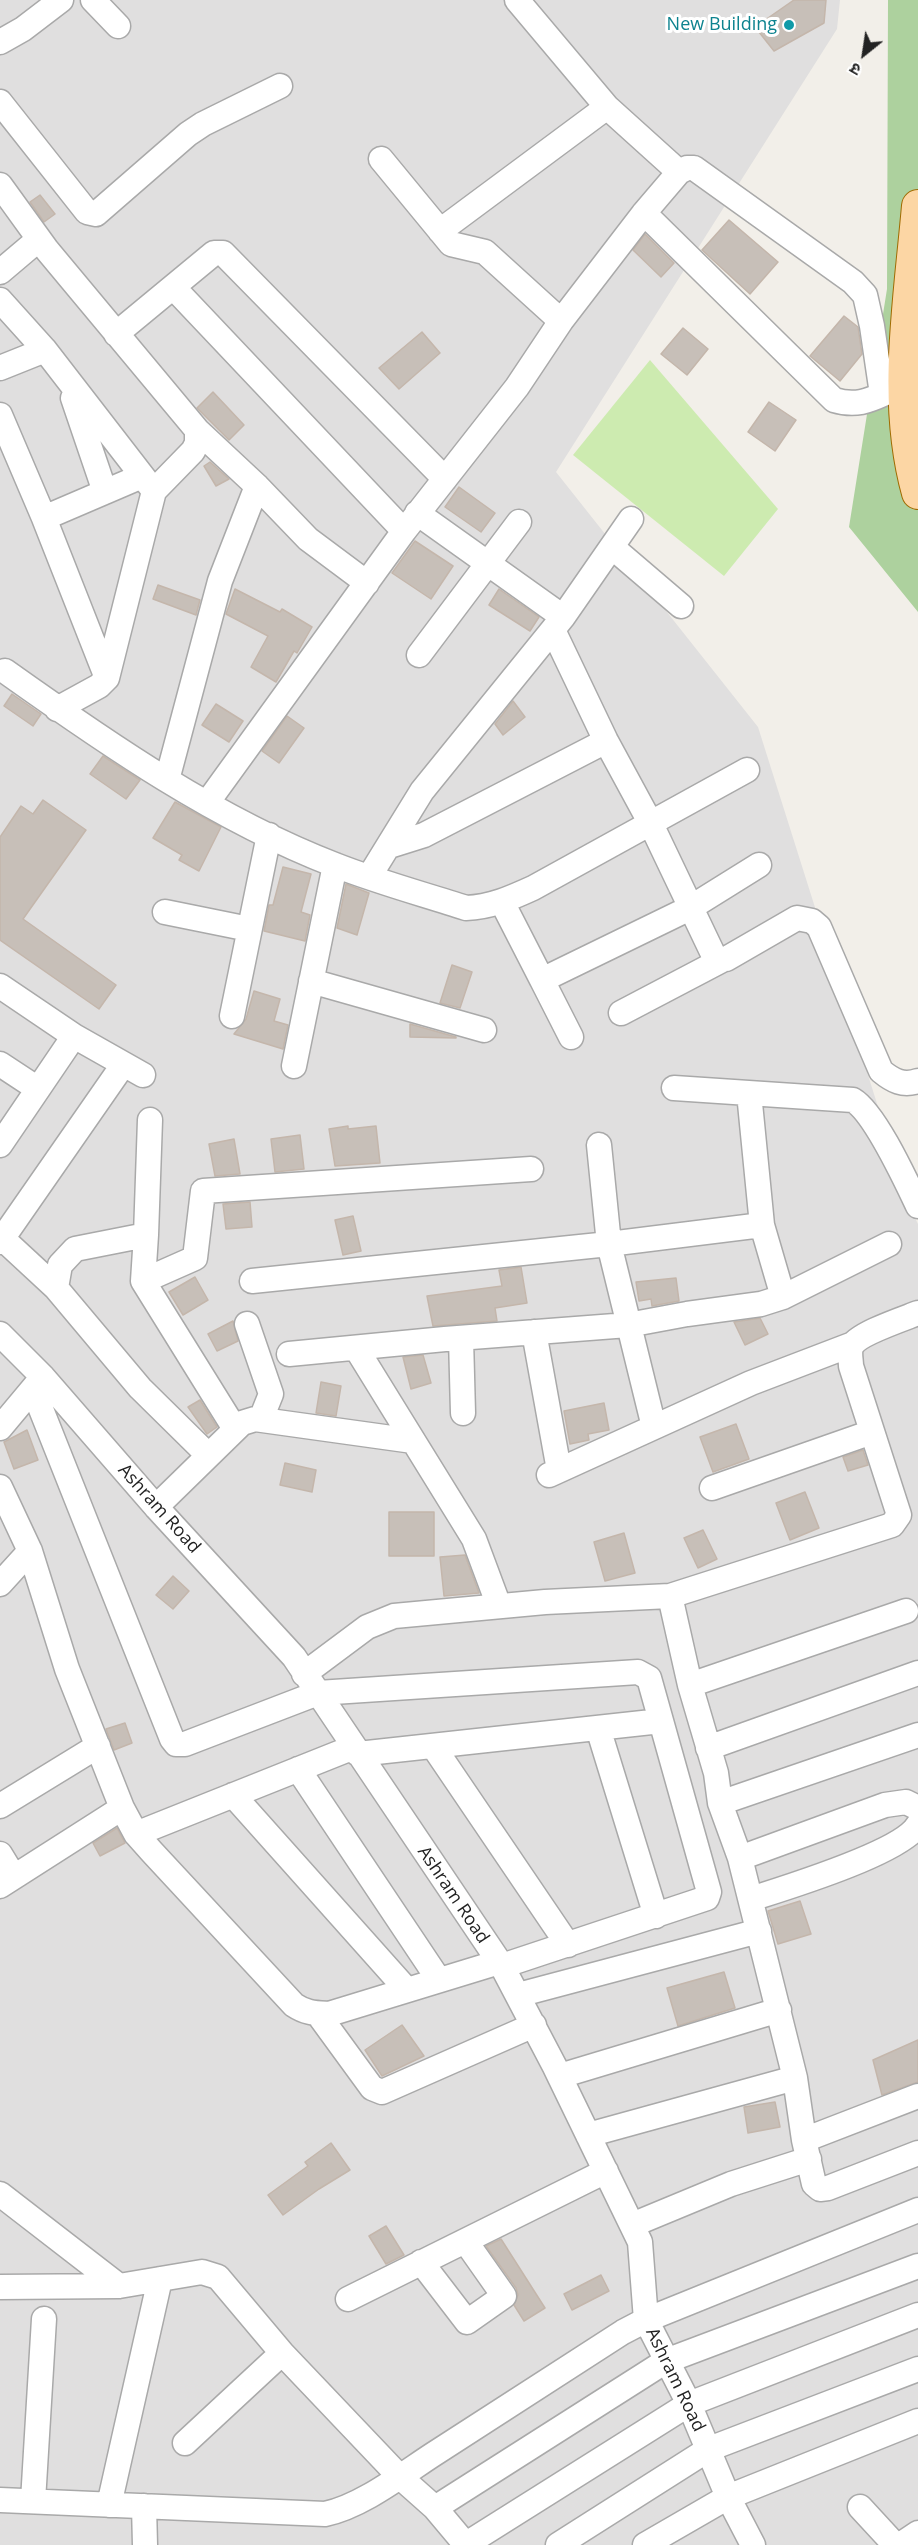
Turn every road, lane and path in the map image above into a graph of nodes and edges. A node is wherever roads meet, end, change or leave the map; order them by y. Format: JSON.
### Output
{"nodes":[{"id":1,"x":61,"y":0,"type":"edge"},
{"id":2,"x":93,"y":0,"type":"edge"},
{"id":3,"x":518,"y":0,"type":"edge"},
{"id":4,"x":118,"y":26,"type":"dead end"},
{"id":5,"x":0,"y":42,"type":"edge"},
{"id":6,"x":280,"y":86,"type":"dead end"},
{"id":7,"x":0,"y":102,"type":"edge"},
{"id":8,"x":607,"y":107,"type":"junction"},
{"id":9,"x":381,"y":159,"type":"dead end"},
{"id":10,"x":679,"y":172,"type":"junction"},
{"id":11,"x":0,"y":185,"type":"edge"},
{"id":12,"x":918,"y":206,"type":"edge"},
{"id":13,"x":644,"y":213,"type":"junction"},
{"id":14,"x":440,"y":231,"type":"junction"},
{"id":15,"x":39,"y":239,"type":"junction"},
{"id":16,"x":0,"y":272,"type":"edge"},
{"id":17,"x":173,"y":287,"type":"junction"},
{"id":18,"x":0,"y":300,"type":"edge"},
{"id":19,"x":561,"y":321,"type":"junction"},
{"id":20,"x":116,"y":334,"type":"junction"},
{"id":21,"x":45,"y":350,"type":"junction"},
{"id":22,"x":0,"y":368,"type":"edge"},
{"id":23,"x":66,"y":378,"type":"junction"},
{"id":24,"x":893,"y":389,"type":"junction"},
{"id":25,"x":0,"y":415,"type":"edge"},
{"id":26,"x":197,"y":430,"type":"junction"},
{"id":27,"x":445,"y":479,"type":"junction"},
{"id":28,"x":148,"y":484,"type":"junction"},
{"id":29,"x":257,"y":486,"type":"junction"},
{"id":30,"x":105,"y":492,"type":"junction"},
{"id":31,"x":918,"y":494,"type":"edge"},
{"id":32,"x":44,"y":518,"type":"junction"},
{"id":33,"x":631,"y":519,"type":"dead end"},
{"id":34,"x":411,"y":522,"type":"junction"},
{"id":35,"x":519,"y":522,"type":"dead end"},
{"id":36,"x":612,"y":548,"type":"junction"},
{"id":37,"x":488,"y":563,"type":"junction"},
{"id":38,"x":367,"y":583,"type":"junction"},
{"id":39,"x":681,"y":606,"type":"dead end"},
{"id":40,"x":558,"y":624,"type":"junction"},
{"id":41,"x":419,"y":655,"type":"dead end"},
{"id":42,"x":2,"y":670,"type":"edge"},
{"id":43,"x":107,"y":678,"type":"junction"},
{"id":44,"x":57,"y":709,"type":"junction"},
{"id":45,"x":606,"y":741,"type":"junction"},
{"id":46,"x":747,"y":770,"type":"dead end"},
{"id":47,"x":167,"y":780,"type":"junction"},
{"id":48,"x":207,"y":803,"type":"junction"},
{"id":49,"x":651,"y":824,"type":"junction"},
{"id":50,"x":269,"y":835,"type":"junction"},
{"id":51,"x":388,"y":846,"type":"junction"},
{"id":52,"x":335,"y":865,"type":"junction"},
{"id":53,"x":759,"y":865,"type":"dead end"},
{"id":54,"x":369,"y":877,"type":"junction"},
{"id":55,"x":502,"y":902,"type":"junction"},
{"id":56,"x":690,"y":908,"type":"junction"},
{"id":57,"x":165,"y":912,"type":"dead end"},
{"id":58,"x":249,"y":929,"type":"junction"},
{"id":59,"x":722,"y":960,"type":"junction"},
{"id":60,"x":542,"y":980,"type":"junction"},
{"id":61,"x":311,"y":981,"type":"junction"},
{"id":62,"x":0,"y":986,"type":"edge"},
{"id":63,"x":621,"y":1013,"type":"dead end"},
{"id":64,"x":231,"y":1016,"type":"dead end"},
{"id":65,"x":484,"y":1030,"type":"dead end"},
{"id":66,"x":74,"y":1036,"type":"junction"},
{"id":67,"x":571,"y":1036,"type":"dead end"},
{"id":68,"x":0,"y":1064,"type":"edge"},
{"id":69,"x":294,"y":1066,"type":"dead end"},
{"id":70,"x":881,"y":1071,"type":"junction"},
{"id":71,"x":918,"y":1081,"type":"edge"},
{"id":72,"x":674,"y":1088,"type":"dead end"},
{"id":73,"x":38,"y":1089,"type":"junction"},
{"id":74,"x":748,"y":1093,"type":"junction"},
{"id":75,"x":853,"y":1100,"type":"junction"},
{"id":76,"x":150,"y":1120,"type":"dead end"},
{"id":77,"x":0,"y":1145,"type":"edge"},
{"id":78,"x":599,"y":1145,"type":"dead end"},
{"id":79,"x":531,"y":1169,"type":"dead end"},
{"id":80,"x":918,"y":1206,"type":"edge"},
{"id":81,"x":762,"y":1225,"type":"junction"},
{"id":82,"x":146,"y":1235,"type":"junction"},
{"id":83,"x":1,"y":1241,"type":"edge"},
{"id":84,"x":609,"y":1244,"type":"junction"},
{"id":85,"x":890,"y":1244,"type":"dead end"},
{"id":86,"x":143,"y":1281,"type":"junction"},
{"id":87,"x":252,"y":1281,"type":"dead end"},
{"id":88,"x":56,"y":1288,"type":"junction"},
{"id":89,"x":783,"y":1297,"type":"junction"},
{"id":90,"x":918,"y":1312,"type":"edge"},
{"id":91,"x":247,"y":1324,"type":"dead end"},
{"id":92,"x":628,"y":1325,"type":"junction"},
{"id":93,"x":534,"y":1332,"type":"junction"},
{"id":94,"x":0,"y":1334,"type":"edge"},
{"id":95,"x":461,"y":1338,"type":"junction"},
{"id":96,"x":853,"y":1344,"type":"junction"},
{"id":97,"x":356,"y":1348,"type":"junction"},
{"id":98,"x":289,"y":1354,"type":"dead end"},
{"id":99,"x":38,"y":1383,"type":"junction"},
{"id":100,"x":463,"y":1413,"type":"dead end"},
{"id":101,"x":261,"y":1419,"type":"junction"},
{"id":102,"x":654,"y":1427,"type":"junction"},
{"id":103,"x":0,"y":1428,"type":"edge"},
{"id":104,"x":235,"y":1429,"type":"junction"},
{"id":105,"x":872,"y":1432,"type":"junction"},
{"id":106,"x":413,"y":1441,"type":"junction"},
{"id":107,"x":208,"y":1455,"type":"junction"},
{"id":108,"x":0,"y":1487,"type":"edge"},
{"id":109,"x":712,"y":1488,"type":"dead end"},
{"id":110,"x":156,"y":1507,"type":"junction"},
{"id":111,"x":30,"y":1551,"type":"junction"},
{"id":112,"x":0,"y":1584,"type":"edge"},
{"id":113,"x":670,"y":1596,"type":"junction"},
{"id":114,"x":499,"y":1606,"type":"junction"},
{"id":115,"x":906,"y":1611,"type":"dead end"},
{"id":116,"x":918,"y":1673,"type":"edge"},
{"id":117,"x":311,"y":1683,"type":"junction"},
{"id":118,"x":690,"y":1685,"type":"junction"},
{"id":119,"x":661,"y":1721,"type":"junction"},
{"id":120,"x":598,"y":1728,"type":"junction"},
{"id":121,"x":918,"y":1735,"type":"edge"},
{"id":122,"x":98,"y":1746,"type":"junction"},
{"id":123,"x":433,"y":1746,"type":"junction"},
{"id":124,"x":708,"y":1748,"type":"junction"},
{"id":125,"x":356,"y":1750,"type":"junction"},
{"id":126,"x":298,"y":1769,"type":"junction"},
{"id":127,"x":233,"y":1795,"type":"junction"},
{"id":128,"x":720,"y":1803,"type":"junction"},
{"id":129,"x":0,"y":1806,"type":"edge"},
{"id":130,"x":122,"y":1808,"type":"junction"},
{"id":131,"x":918,"y":1808,"type":"edge"},
{"id":132,"x":918,"y":1825,"type":"edge"},
{"id":133,"x":136,"y":1834,"type":"junction"},
{"id":134,"x":0,"y":1854,"type":"edge"},
{"id":135,"x":740,"y":1858,"type":"junction"},
{"id":136,"x":7,"y":1881,"type":"edge"},
{"id":137,"x":751,"y":1899,"type":"junction"},
{"id":138,"x":656,"y":1916,"type":"junction"},
{"id":139,"x":759,"y":1930,"type":"junction"},
{"id":140,"x":568,"y":1945,"type":"junction"},
{"id":141,"x":500,"y":1964,"type":"junction"},
{"id":142,"x":439,"y":1980,"type":"junction"},
{"id":143,"x":407,"y":1990,"type":"junction"},
{"id":144,"x":518,"y":1995,"type":"junction"},
{"id":145,"x":779,"y":2010,"type":"junction"},
{"id":146,"x":318,"y":2013,"type":"junction"},
{"id":147,"x":534,"y":2025,"type":"junction"},
{"id":148,"x":560,"y":2076,"type":"junction"},
{"id":149,"x":795,"y":2078,"type":"junction"},
{"id":150,"x":918,"y":2096,"type":"edge"},
{"id":151,"x":588,"y":2135,"type":"junction"},
{"id":152,"x":806,"y":2149,"type":"junction"},
{"id":153,"x":918,"y":2153,"type":"edge"},
{"id":154,"x":606,"y":2171,"type":"junction"},
{"id":155,"x":0,"y":2194,"type":"edge"},
{"id":156,"x":918,"y":2210,"type":"edge"},
{"id":157,"x":632,"y":2225,"type":"junction"},
{"id":158,"x":466,"y":2242,"type":"junction"},
{"id":159,"x":421,"y":2262,"type":"junction"},
{"id":160,"x":918,"y":2266,"type":"edge"},
{"id":161,"x":160,"y":2279,"type":"junction"},
{"id":162,"x":119,"y":2286,"type":"junction"},
{"id":163,"x":0,"y":2287,"type":"edge"},
{"id":164,"x":348,"y":2299,"type":"dead end"},
{"id":165,"x":918,"y":2315,"type":"edge"},
{"id":166,"x":44,"y":2319,"type":"dead end"},
{"id":167,"x":646,"y":2320,"type":"junction"},
{"id":168,"x":282,"y":2353,"type":"junction"},
{"id":169,"x":666,"y":2361,"type":"junction"},
{"id":170,"x":918,"y":2369,"type":"edge"},
{"id":171,"x":689,"y":2404,"type":"junction"},
{"id":172,"x":918,"y":2421,"type":"edge"},
{"id":173,"x":185,"y":2443,"type":"dead end"},
{"id":174,"x":710,"y":2449,"type":"junction"},
{"id":175,"x":399,"y":2476,"type":"junction"},
{"id":176,"x":728,"y":2497,"type":"junction"},
{"id":177,"x":0,"y":2500,"type":"edge"},
{"id":178,"x":33,"y":2501,"type":"junction"},
{"id":179,"x":109,"y":2505,"type":"junction"},
{"id":180,"x":144,"y":2506,"type":"junction"},
{"id":181,"x":860,"y":2507,"type":"dead end"},
{"id":182,"x":435,"y":2508,"type":"junction"},
{"id":183,"x":918,"y":2533,"type":"edge"},
{"id":184,"x":745,"y":2542,"type":"edge"},
{"id":185,"x":145,"y":2545,"type":"edge"},
{"id":186,"x":466,"y":2545,"type":"edge"},
{"id":187,"x":558,"y":2545,"type":"edge"},
{"id":188,"x":645,"y":2545,"type":"edge"},
{"id":189,"x":895,"y":2545,"type":"edge"},
{"id":190,"x":900,"y":2545,"type":"edge"}],
"edges":[{"from":1,"to":5,"type":"street"},
{"from":2,"to":4,"type":"street"},
{"from":3,"to":8,"type":"street"},
{"from":6,"to":7,"type":"street"},
{"from":8,"to":10,"type":"street"},
{"from":8,"to":14,"type":"street"},
{"from":9,"to":14,"type":"street"},
{"from":10,"to":13,"type":"street"},
{"from":10,"to":24,"type":"street"},
{"from":11,"to":15,"type":"street"},
{"from":12,"to":24,"type":"main road"},
{"from":13,"to":19,"type":"street"},
{"from":13,"to":24,"type":"street"},
{"from":14,"to":19,"type":"street"},
{"from":15,"to":16,"type":"street"},
{"from":15,"to":20,"type":"street"},
{"from":17,"to":20,"type":"street"},
{"from":17,"to":27,"type":"street"},
{"from":17,"to":34,"type":"street"},
{"from":18,"to":21,"type":"street"},
{"from":19,"to":27,"type":"street"},
{"from":20,"to":26,"type":"street"},
{"from":21,"to":22,"type":"street"},
{"from":21,"to":23,"type":"street"},
{"from":23,"to":28,"type":"street"},
{"from":23,"to":30,"type":"street"},
{"from":24,"to":31,"type":"main road"},
{"from":25,"to":32,"type":"street"},
{"from":26,"to":28,"type":"street"},
{"from":26,"to":29,"type":"street"},
{"from":27,"to":34,"type":"street"},
{"from":28,"to":30,"type":"street"},
{"from":28,"to":43,"type":"street"},
{"from":29,"to":38,"type":"street"},
{"from":29,"to":47,"type":"street"},
{"from":30,"to":32,"type":"street"},
{"from":32,"to":43,"type":"street"},
{"from":33,"to":36,"type":"street"},
{"from":34,"to":37,"type":"street"},
{"from":34,"to":38,"type":"street"},
{"from":35,"to":37,"type":"street"},
{"from":36,"to":39,"type":"street"},
{"from":36,"to":40,"type":"street"},
{"from":37,"to":40,"type":"street"},
{"from":37,"to":41,"type":"street"},
{"from":38,"to":48,"type":"street"},
{"from":40,"to":45,"type":"street"},
{"from":40,"to":51,"type":"street"},
{"from":42,"to":44,"type":"street"},
{"from":43,"to":44,"type":"street"},
{"from":44,"to":47,"type":"street"},
{"from":45,"to":49,"type":"street"},
{"from":45,"to":51,"type":"street"},
{"from":46,"to":49,"type":"street"},
{"from":47,"to":48,"type":"street"},
{"from":48,"to":50,"type":"street"},
{"from":49,"to":55,"type":"street"},
{"from":49,"to":56,"type":"street"},
{"from":50,"to":52,"type":"street"},
{"from":50,"to":58,"type":"street"},
{"from":51,"to":54,"type":"street"},
{"from":52,"to":54,"type":"street"},
{"from":52,"to":61,"type":"street"},
{"from":53,"to":56,"type":"street"},
{"from":54,"to":55,"type":"street"},
{"from":55,"to":60,"type":"street"},
{"from":56,"to":59,"type":"street"},
{"from":56,"to":60,"type":"street"},
{"from":57,"to":58,"type":"street"},
{"from":58,"to":64,"type":"street"},
{"from":59,"to":63,"type":"street"},
{"from":59,"to":70,"type":"street"},
{"from":60,"to":67,"type":"street"},
{"from":61,"to":65,"type":"street"},
{"from":61,"to":69,"type":"street"},
{"from":62,"to":66,"type":"street"},
{"from":66,"to":73,"type":"street"},
{"from":66,"to":83,"type":"street"},
{"from":68,"to":73,"type":"street"},
{"from":70,"to":71,"type":"street"},
{"from":70,"to":75,"type":"street"},
{"from":72,"to":74,"type":"street"},
{"from":73,"to":77,"type":"street"},
{"from":74,"to":75,"type":"street"},
{"from":74,"to":81,"type":"street"},
{"from":75,"to":80,"type":"street"},
{"from":76,"to":82,"type":"street"},
{"from":78,"to":84,"type":"street"},
{"from":79,"to":86,"type":"street"},
{"from":81,"to":84,"type":"street"},
{"from":81,"to":89,"type":"street"},
{"from":82,"to":86,"type":"street"},
{"from":82,"to":88,"type":"street"},
{"from":83,"to":88,"type":"street"},
{"from":84,"to":87,"type":"street"},
{"from":84,"to":92,"type":"street"},
{"from":85,"to":89,"type":"street"},
{"from":86,"to":104,"type":"street"},
{"from":88,"to":107,"type":"street"},
{"from":89,"to":92,"type":"street"},
{"from":90,"to":96,"type":"street"},
{"from":91,"to":101,"type":"street"},
{"from":92,"to":93,"type":"street"},
{"from":92,"to":102,"type":"street"},
{"from":93,"to":95,"type":"street"},
{"from":93,"to":102,"type":"street"},
{"from":94,"to":99,"type":"street","name":"Ashram Road"},
{"from":95,"to":97,"type":"street"},
{"from":95,"to":100,"type":"street"},
{"from":96,"to":102,"type":"street"},
{"from":96,"to":105,"type":"street"},
{"from":97,"to":98,"type":"street"},
{"from":97,"to":106,"type":"street"},
{"from":99,"to":103,"type":"street"},
{"from":99,"to":110,"type":"street","name":"Ashram Road"},
{"from":99,"to":117,"type":"street"},
{"from":101,"to":104,"type":"street"},
{"from":101,"to":106,"type":"street"},
{"from":104,"to":107,"type":"street"},
{"from":105,"to":109,"type":"street"},
{"from":105,"to":113,"type":"street"},
{"from":106,"to":114,"type":"street"},
{"from":107,"to":110,"type":"street"},
{"from":108,"to":111,"type":"street"},
{"from":110,"to":117,"type":"street","name":"Ashram Road"},
{"from":111,"to":112,"type":"street"},
{"from":111,"to":122,"type":"street"},
{"from":113,"to":114,"type":"street"},
{"from":113,"to":118,"type":"street"},
{"from":114,"to":117,"type":"street"},
{"from":115,"to":118,"type":"street"},
{"from":116,"to":124,"type":"street"},
{"from":117,"to":119,"type":"street"},
{"from":117,"to":125,"type":"street","name":"Ashram Road"},
{"from":118,"to":124,"type":"street"},
{"from":119,"to":120,"type":"street"},
{"from":119,"to":138,"type":"street"},
{"from":120,"to":123,"type":"street"},
{"from":120,"to":138,"type":"street"},
{"from":121,"to":128,"type":"street"},
{"from":122,"to":129,"type":"street"},
{"from":122,"to":130,"type":"street"},
{"from":123,"to":125,"type":"street"},
{"from":123,"to":140,"type":"street"},
{"from":124,"to":128,"type":"street"},
{"from":125,"to":126,"type":"street"},
{"from":125,"to":141,"type":"street","name":"Ashram Road"},
{"from":126,"to":127,"type":"street"},
{"from":126,"to":142,"type":"street"},
{"from":127,"to":133,"type":"street"},
{"from":127,"to":143,"type":"street"},
{"from":128,"to":135,"type":"street"},
{"from":130,"to":133,"type":"street"},
{"from":130,"to":136,"type":"street"},
{"from":131,"to":135,"type":"street"},
{"from":132,"to":137,"type":"street"},
{"from":133,"to":146,"type":"street"},
{"from":134,"to":136,"type":"street"},
{"from":135,"to":137,"type":"street"},
{"from":137,"to":139,"type":"street"},
{"from":138,"to":140,"type":"street"},
{"from":139,"to":144,"type":"street"},
{"from":139,"to":145,"type":"street"},
{"from":140,"to":141,"type":"street"},
{"from":141,"to":142,"type":"street"},
{"from":141,"to":144,"type":"street","name":"Ashram Road"},
{"from":142,"to":143,"type":"street"},
{"from":143,"to":146,"type":"street"},
{"from":144,"to":147,"type":"street","name":"Ashram Road"},
{"from":145,"to":148,"type":"street"},
{"from":145,"to":149,"type":"street"},
{"from":146,"to":147,"type":"street"},
{"from":147,"to":148,"type":"street","name":"Ashram Road"},
{"from":148,"to":151,"type":"street","name":"Ashram Road"},
{"from":149,"to":151,"type":"street"},
{"from":149,"to":152,"type":"street"},
{"from":150,"to":152,"type":"street"},
{"from":151,"to":154,"type":"street","name":"Ashram Road"},
{"from":152,"to":153,"type":"street"},
{"from":152,"to":157,"type":"street"},
{"from":154,"to":157,"type":"street","name":"Ashram Road"},
{"from":154,"to":158,"type":"street"},
{"from":155,"to":162,"type":"street"},
{"from":156,"to":167,"type":"street"},
{"from":157,"to":167,"type":"street","name":"Ashram Road"},
{"from":158,"to":159,"type":"street"},
{"from":158,"to":159,"type":"street"},
{"from":159,"to":164,"type":"street"},
{"from":160,"to":169,"type":"street"},
{"from":161,"to":162,"type":"street"},
{"from":161,"to":168,"type":"street"},
{"from":161,"to":179,"type":"street"},
{"from":162,"to":163,"type":"street"},
{"from":165,"to":171,"type":"street"},
{"from":166,"to":178,"type":"street"},
{"from":167,"to":169,"type":"street","name":"Ashram Road"},
{"from":167,"to":175,"type":"street"},
{"from":168,"to":173,"type":"street"},
{"from":168,"to":175,"type":"street"},
{"from":169,"to":171,"type":"street","name":"Ashram Road"},
{"from":169,"to":182,"type":"street"},
{"from":170,"to":174,"type":"street"},
{"from":171,"to":174,"type":"street","name":"Ashram Road"},
{"from":171,"to":186,"type":"street"},
{"from":172,"to":176,"type":"street"},
{"from":174,"to":176,"type":"street","name":"Ashram Road"},
{"from":174,"to":187,"type":"street"},
{"from":175,"to":180,"type":"street"},
{"from":175,"to":182,"type":"street"},
{"from":176,"to":184,"type":"street","name":"Ashram Road"},
{"from":176,"to":188,"type":"street"},
{"from":177,"to":178,"type":"street"},
{"from":178,"to":179,"type":"street"},
{"from":179,"to":180,"type":"street"},
{"from":180,"to":185,"type":"street"},
{"from":181,"to":189,"type":"street"},
{"from":182,"to":186,"type":"street"},
{"from":183,"to":190,"type":"street"}]}
